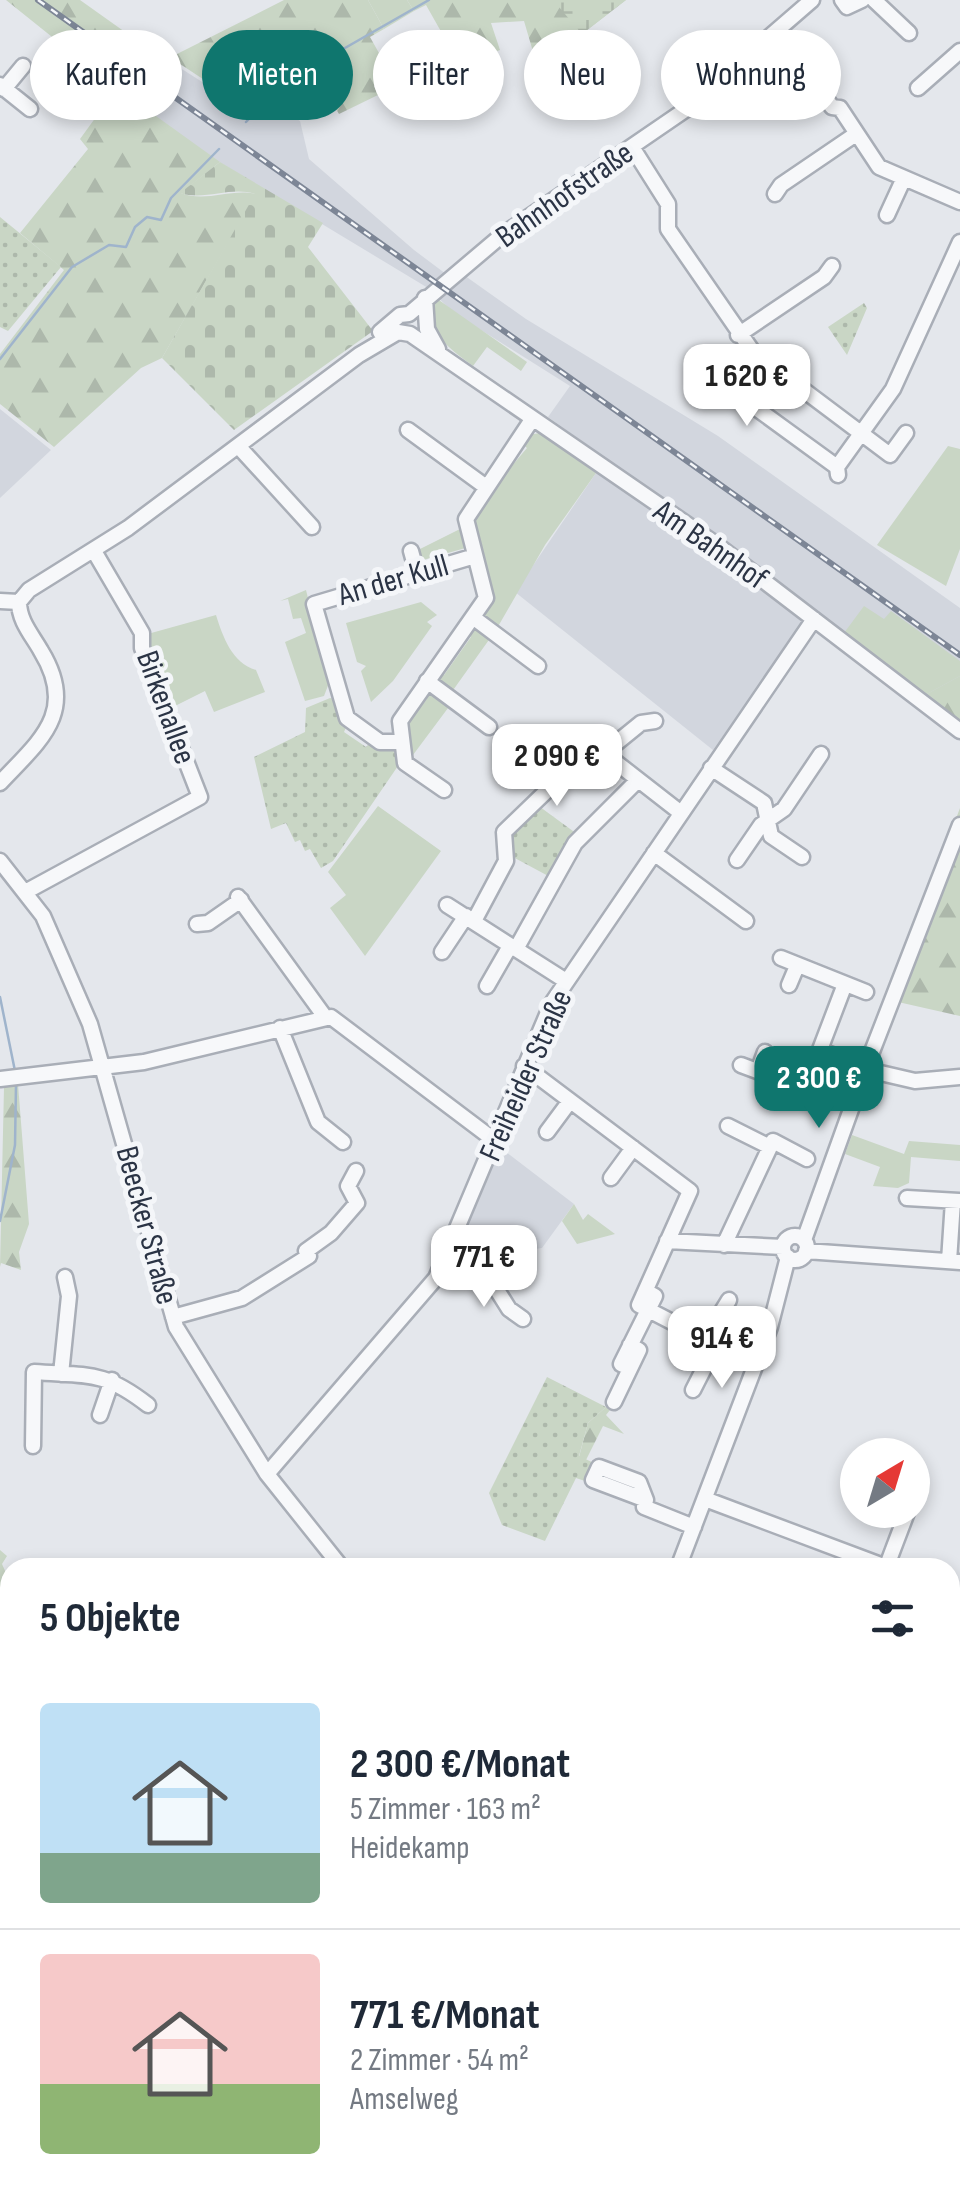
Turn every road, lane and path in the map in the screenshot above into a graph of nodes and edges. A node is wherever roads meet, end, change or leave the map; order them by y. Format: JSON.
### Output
{"nodes":[{"id":1,"x":842,"y":0,"type":"edge"},
{"id":2,"x":862,"y":0,"type":"edge"},
{"id":3,"x":874,"y":0,"type":"edge"},
{"id":4,"x":807,"y":2,"type":"edge"},
{"id":5,"x":781,"y":30,"type":"edge"},
{"id":6,"x":908,"y":33,"type":"dead end"},
{"id":7,"x":960,"y":50,"type":"edge"},
{"id":8,"x":23,"y":66,"type":"dead end"},
{"id":9,"x":2,"y":87,"type":"edge"},
{"id":10,"x":918,"y":88,"type":"dead end"},
{"id":11,"x":30,"y":109,"type":"dead end"},
{"id":12,"x":841,"y":114,"type":"edge"},
{"id":13,"x":671,"y":120,"type":"edge"},
{"id":14,"x":856,"y":134,"type":"junction"},
{"id":15,"x":632,"y":147,"type":"junction"},
{"id":16,"x":904,"y":178,"type":"junction"},
{"id":17,"x":775,"y":194,"type":"dead end"},
{"id":18,"x":960,"y":202,"type":"edge"},
{"id":19,"x":887,"y":215,"type":"dead end"},
{"id":20,"x":959,"y":247,"type":"edge"},
{"id":21,"x":832,"y":266,"type":"dead end"},
{"id":22,"x":425,"y":298,"type":"junction"},
{"id":23,"x":406,"y":326,"type":"junction"},
{"id":24,"x":738,"y":334,"type":"junction"},
{"id":25,"x":769,"y":366,"type":"junction"},
{"id":26,"x":456,"y":368,"type":"junction"},
{"id":27,"x":531,"y":421,"type":"junction"},
{"id":28,"x":408,"y":430,"type":"dead end"},
{"id":29,"x":861,"y":433,"type":"junction"},
{"id":30,"x":906,"y":433,"type":"dead end"},
{"id":31,"x":239,"y":446,"type":"junction"},
{"id":32,"x":486,"y":487,"type":"junction"},
{"id":33,"x":312,"y":526,"type":"dead end"},
{"id":34,"x":94,"y":550,"type":"junction"},
{"id":35,"x":412,"y":551,"type":"dead end"},
{"id":36,"x":475,"y":556,"type":"junction"},
{"id":37,"x":417,"y":573,"type":"junction"},
{"id":38,"x":0,"y":601,"type":"edge"},
{"id":39,"x":18,"y":602,"type":"junction"},
{"id":40,"x":474,"y":618,"type":"junction"},
{"id":41,"x":814,"y":619,"type":"junction"},
{"id":42,"x":538,"y":666,"type":"dead end"},
{"id":43,"x":427,"y":682,"type":"junction"},
{"id":44,"x":656,"y":720,"type":"dead end"},
{"id":45,"x":489,"y":727,"type":"dead end"},
{"id":46,"x":960,"y":730,"type":"edge"},
{"id":47,"x":402,"y":742,"type":"junction"},
{"id":48,"x":604,"y":753,"type":"junction"},
{"id":49,"x":821,"y":754,"type":"dead end"},
{"id":50,"x":712,"y":768,"type":"junction"},
{"id":51,"x":638,"y":780,"type":"junction"},
{"id":52,"x":0,"y":783,"type":"edge"},
{"id":53,"x":444,"y":790,"type":"dead end"},
{"id":54,"x":681,"y":812,"type":"junction"},
{"id":55,"x":769,"y":818,"type":"junction"},
{"id":56,"x":960,"y":825,"type":"edge"},
{"id":57,"x":654,"y":853,"type":"junction"},
{"id":58,"x":802,"y":857,"type":"dead end"},
{"id":59,"x":737,"y":860,"type":"dead end"},
{"id":60,"x":0,"y":861,"type":"edge"},
{"id":61,"x":27,"y":891,"type":"junction"},
{"id":62,"x":447,"y":905,"type":"dead end"},
{"id":63,"x":470,"y":919,"type":"junction"},
{"id":64,"x":746,"y":921,"type":"dead end"},
{"id":65,"x":197,"y":924,"type":"dead end"},
{"id":66,"x":513,"y":948,"type":"junction"},
{"id":67,"x":442,"y":952,"type":"dead end"},
{"id":68,"x":781,"y":958,"type":"dead end"},
{"id":69,"x":798,"y":966,"type":"junction"},
{"id":70,"x":566,"y":981,"type":"junction"},
{"id":71,"x":845,"y":984,"type":"junction"},
{"id":72,"x":790,"y":985,"type":"dead end"},
{"id":73,"x":487,"y":986,"type":"dead end"},
{"id":74,"x":866,"y":992,"type":"dead end"},
{"id":75,"x":326,"y":1017,"type":"junction"},
{"id":76,"x":280,"y":1028,"type":"junction"},
{"id":77,"x":820,"y":1050,"type":"junction"},
{"id":78,"x":765,"y":1052,"type":"dead end"},
{"id":79,"x":741,"y":1065,"type":"dead end"},
{"id":80,"x":105,"y":1066,"type":"junction"},
{"id":81,"x":524,"y":1066,"type":"junction"},
{"id":82,"x":866,"y":1069,"type":"junction"},
{"id":83,"x":758,"y":1071,"type":"junction"},
{"id":84,"x":960,"y":1077,"type":"edge"},
{"id":85,"x":11,"y":1078,"type":"edge"},
{"id":86,"x":570,"y":1101,"type":"junction"},
{"id":87,"x":728,"y":1126,"type":"dead end"},
{"id":88,"x":547,"y":1132,"type":"dead end"},
{"id":89,"x":494,"y":1140,"type":"junction"},
{"id":90,"x":343,"y":1142,"type":"dead end"},
{"id":91,"x":770,"y":1146,"type":"junction"},
{"id":92,"x":633,"y":1148,"type":"junction"},
{"id":93,"x":807,"y":1160,"type":"dead end"},
{"id":94,"x":356,"y":1171,"type":"dead end"},
{"id":95,"x":611,"y":1178,"type":"dead end"},
{"id":96,"x":907,"y":1198,"type":"dead end"},
{"id":97,"x":956,"y":1201,"type":"edge"},
{"id":98,"x":668,"y":1241,"type":"junction"},
{"id":99,"x":724,"y":1245,"type":"junction"},
{"id":100,"x":795,"y":1249,"type":"junction"},
{"id":101,"x":955,"y":1262,"type":"edge"},
{"id":102,"x":440,"y":1269,"type":"junction"},
{"id":103,"x":64,"y":1277,"type":"dead end"},
{"id":104,"x":729,"y":1300,"type":"dead end"},
{"id":105,"x":648,"y":1310,"type":"junction"},
{"id":106,"x":173,"y":1317,"type":"junction"},
{"id":107,"x":524,"y":1319,"type":"dead end"},
{"id":108,"x":711,"y":1338,"type":"junction"},
{"id":109,"x":60,"y":1374,"type":"junction"},
{"id":110,"x":112,"y":1380,"type":"junction"},
{"id":111,"x":693,"y":1390,"type":"dead end"},
{"id":112,"x":614,"y":1402,"type":"dead end"},
{"id":113,"x":148,"y":1405,"type":"dead end"},
{"id":114,"x":100,"y":1415,"type":"dead end"},
{"id":115,"x":33,"y":1446,"type":"dead end"},
{"id":116,"x":267,"y":1474,"type":"junction"},
{"id":117,"x":705,"y":1499,"type":"junction"},
{"id":118,"x":646,"y":1500,"type":"dead end"},
{"id":119,"x":694,"y":1527,"type":"junction"},
{"id":120,"x":901,"y":1528,"type":"edge"},
{"id":121,"x":334,"y":1558,"type":"edge"},
{"id":122,"x":682,"y":1558,"type":"edge"},
{"id":123,"x":862,"y":1558,"type":"edge"},
{"id":124,"x":889,"y":1558,"type":"edge"}],
"edges":[{"from":1,"to":2,"type":"street"},
{"from":3,"to":6,"type":"street"},
{"from":4,"to":5,"type":"street","name":"Bahnhofstraße"},
{"from":7,"to":10,"type":"street"},
{"from":8,"to":9,"type":"street"},
{"from":9,"to":11,"type":"street"},
{"from":12,"to":14,"type":"street"},
{"from":13,"to":15,"type":"street","name":"Bahnhofstraße"},
{"from":14,"to":16,"type":"street"},
{"from":14,"to":17,"type":"street"},
{"from":15,"to":22,"type":"street","name":"Bahnhofstraße"},
{"from":15,"to":24,"type":"street"},
{"from":16,"to":18,"type":"street"},
{"from":16,"to":19,"type":"street"},
{"from":20,"to":29,"type":"street"},
{"from":21,"to":24,"type":"street"},
{"from":22,"to":23,"type":"street","name":"Bahnhofstraße"},
{"from":22,"to":26,"type":"street","name":"Am Bahnhof"},
{"from":23,"to":26,"type":"street","name":"Am Bahnhof"},
{"from":23,"to":31,"type":"street","name":"Bahnhofstraße"},
{"from":24,"to":25,"type":"street"},
{"from":25,"to":29,"type":"street"},
{"from":25,"to":29,"type":"street"},
{"from":26,"to":27,"type":"street","name":"Am Bahnhof"},
{"from":27,"to":32,"type":"street","name":"An der Kull"},
{"from":27,"to":41,"type":"street","name":"Am Bahnhof"},
{"from":28,"to":32,"type":"street"},
{"from":29,"to":30,"type":"street"},
{"from":31,"to":33,"type":"street"},
{"from":31,"to":34,"type":"street","name":"Bahnhofstraße"},
{"from":32,"to":36,"type":"street","name":"An der Kull"},
{"from":34,"to":39,"type":"street","name":"Bahnhofstraße"},
{"from":34,"to":61,"type":"street","name":"Birkenallee"},
{"from":35,"to":37,"type":"street"},
{"from":36,"to":37,"type":"street","name":"An der Kull"},
{"from":36,"to":40,"type":"street","name":"An der Kull"},
{"from":37,"to":47,"type":"street","name":"An der Kull"},
{"from":38,"to":39,"type":"street"},
{"from":39,"to":52,"type":"street"},
{"from":40,"to":42,"type":"street","name":"An der Kull"},
{"from":40,"to":43,"type":"street","name":"An der Kull"},
{"from":41,"to":46,"type":"street","name":"Am Bahnhof"},
{"from":41,"to":50,"type":"street","name":"Freiheider Straße"},
{"from":43,"to":45,"type":"street"},
{"from":43,"to":47,"type":"street","name":"An der Kull"},
{"from":44,"to":48,"type":"street"},
{"from":47,"to":53,"type":"street"},
{"from":48,"to":51,"type":"street"},
{"from":48,"to":63,"type":"street"},
{"from":49,"to":55,"type":"street"},
{"from":50,"to":54,"type":"street","name":"Freiheider Straße"},
{"from":50,"to":55,"type":"street"},
{"from":51,"to":54,"type":"street"},
{"from":51,"to":66,"type":"street"},
{"from":54,"to":57,"type":"street","name":"Freiheider Straße"},
{"from":55,"to":58,"type":"street"},
{"from":55,"to":59,"type":"street"},
{"from":56,"to":82,"type":"street"},
{"from":57,"to":64,"type":"street"},
{"from":57,"to":70,"type":"street","name":"Freiheider Straße"},
{"from":60,"to":61,"type":"street","name":"Beecker Straße"},
{"from":61,"to":80,"type":"street","name":"Beecker Straße"},
{"from":62,"to":63,"type":"street"},
{"from":63,"to":66,"type":"street"},
{"from":63,"to":67,"type":"street"},
{"from":65,"to":75,"type":"street"},
{"from":66,"to":70,"type":"street"},
{"from":66,"to":73,"type":"street"},
{"from":68,"to":69,"type":"street"},
{"from":69,"to":71,"type":"street"},
{"from":69,"to":72,"type":"street"},
{"from":70,"to":81,"type":"street","name":"Freiheider Straße"},
{"from":71,"to":74,"type":"street"},
{"from":71,"to":77,"type":"street"},
{"from":75,"to":76,"type":"street"},
{"from":75,"to":89,"type":"street"},
{"from":76,"to":80,"type":"street"},
{"from":76,"to":90,"type":"street"},
{"from":77,"to":82,"type":"street"},
{"from":77,"to":83,"type":"street"},
{"from":78,"to":83,"type":"street"},
{"from":79,"to":83,"type":"street"},
{"from":80,"to":85,"type":"street"},
{"from":80,"to":106,"type":"street","name":"Beecker Straße"},
{"from":81,"to":86,"type":"street"},
{"from":81,"to":89,"type":"street","name":"Freiheider Straße"},
{"from":82,"to":84,"type":"street"},
{"from":82,"to":100,"type":"street"},
{"from":86,"to":88,"type":"street"},
{"from":86,"to":92,"type":"street"},
{"from":87,"to":91,"type":"street"},
{"from":89,"to":102,"type":"street","name":"Freiheider Straße"},
{"from":91,"to":93,"type":"street"},
{"from":91,"to":99,"type":"street"},
{"from":92,"to":95,"type":"street"},
{"from":92,"to":98,"type":"street"},
{"from":94,"to":106,"type":"street"},
{"from":96,"to":97,"type":"street"},
{"from":97,"to":101,"type":"street"},
{"from":98,"to":99,"type":"street"},
{"from":98,"to":105,"type":"street"},
{"from":99,"to":100,"type":"street"},
{"from":100,"to":101,"type":"street"},
{"from":100,"to":117,"type":"street"},
{"from":102,"to":107,"type":"street"},
{"from":102,"to":116,"type":"street","name":"Freiheider Straße"},
{"from":103,"to":109,"type":"street"},
{"from":104,"to":108,"type":"street"},
{"from":105,"to":108,"type":"street"},
{"from":105,"to":112,"type":"street"},
{"from":106,"to":116,"type":"street","name":"Beecker Straße"},
{"from":108,"to":111,"type":"street"},
{"from":109,"to":110,"type":"street"},
{"from":109,"to":115,"type":"street"},
{"from":110,"to":113,"type":"street"},
{"from":110,"to":114,"type":"street"},
{"from":116,"to":121,"type":"street","name":"Beecker Straße"},
{"from":117,"to":119,"type":"street"},
{"from":117,"to":123,"type":"street"},
{"from":118,"to":119,"type":"street"},
{"from":119,"to":122,"type":"street"},
{"from":120,"to":124,"type":"street"}]}
